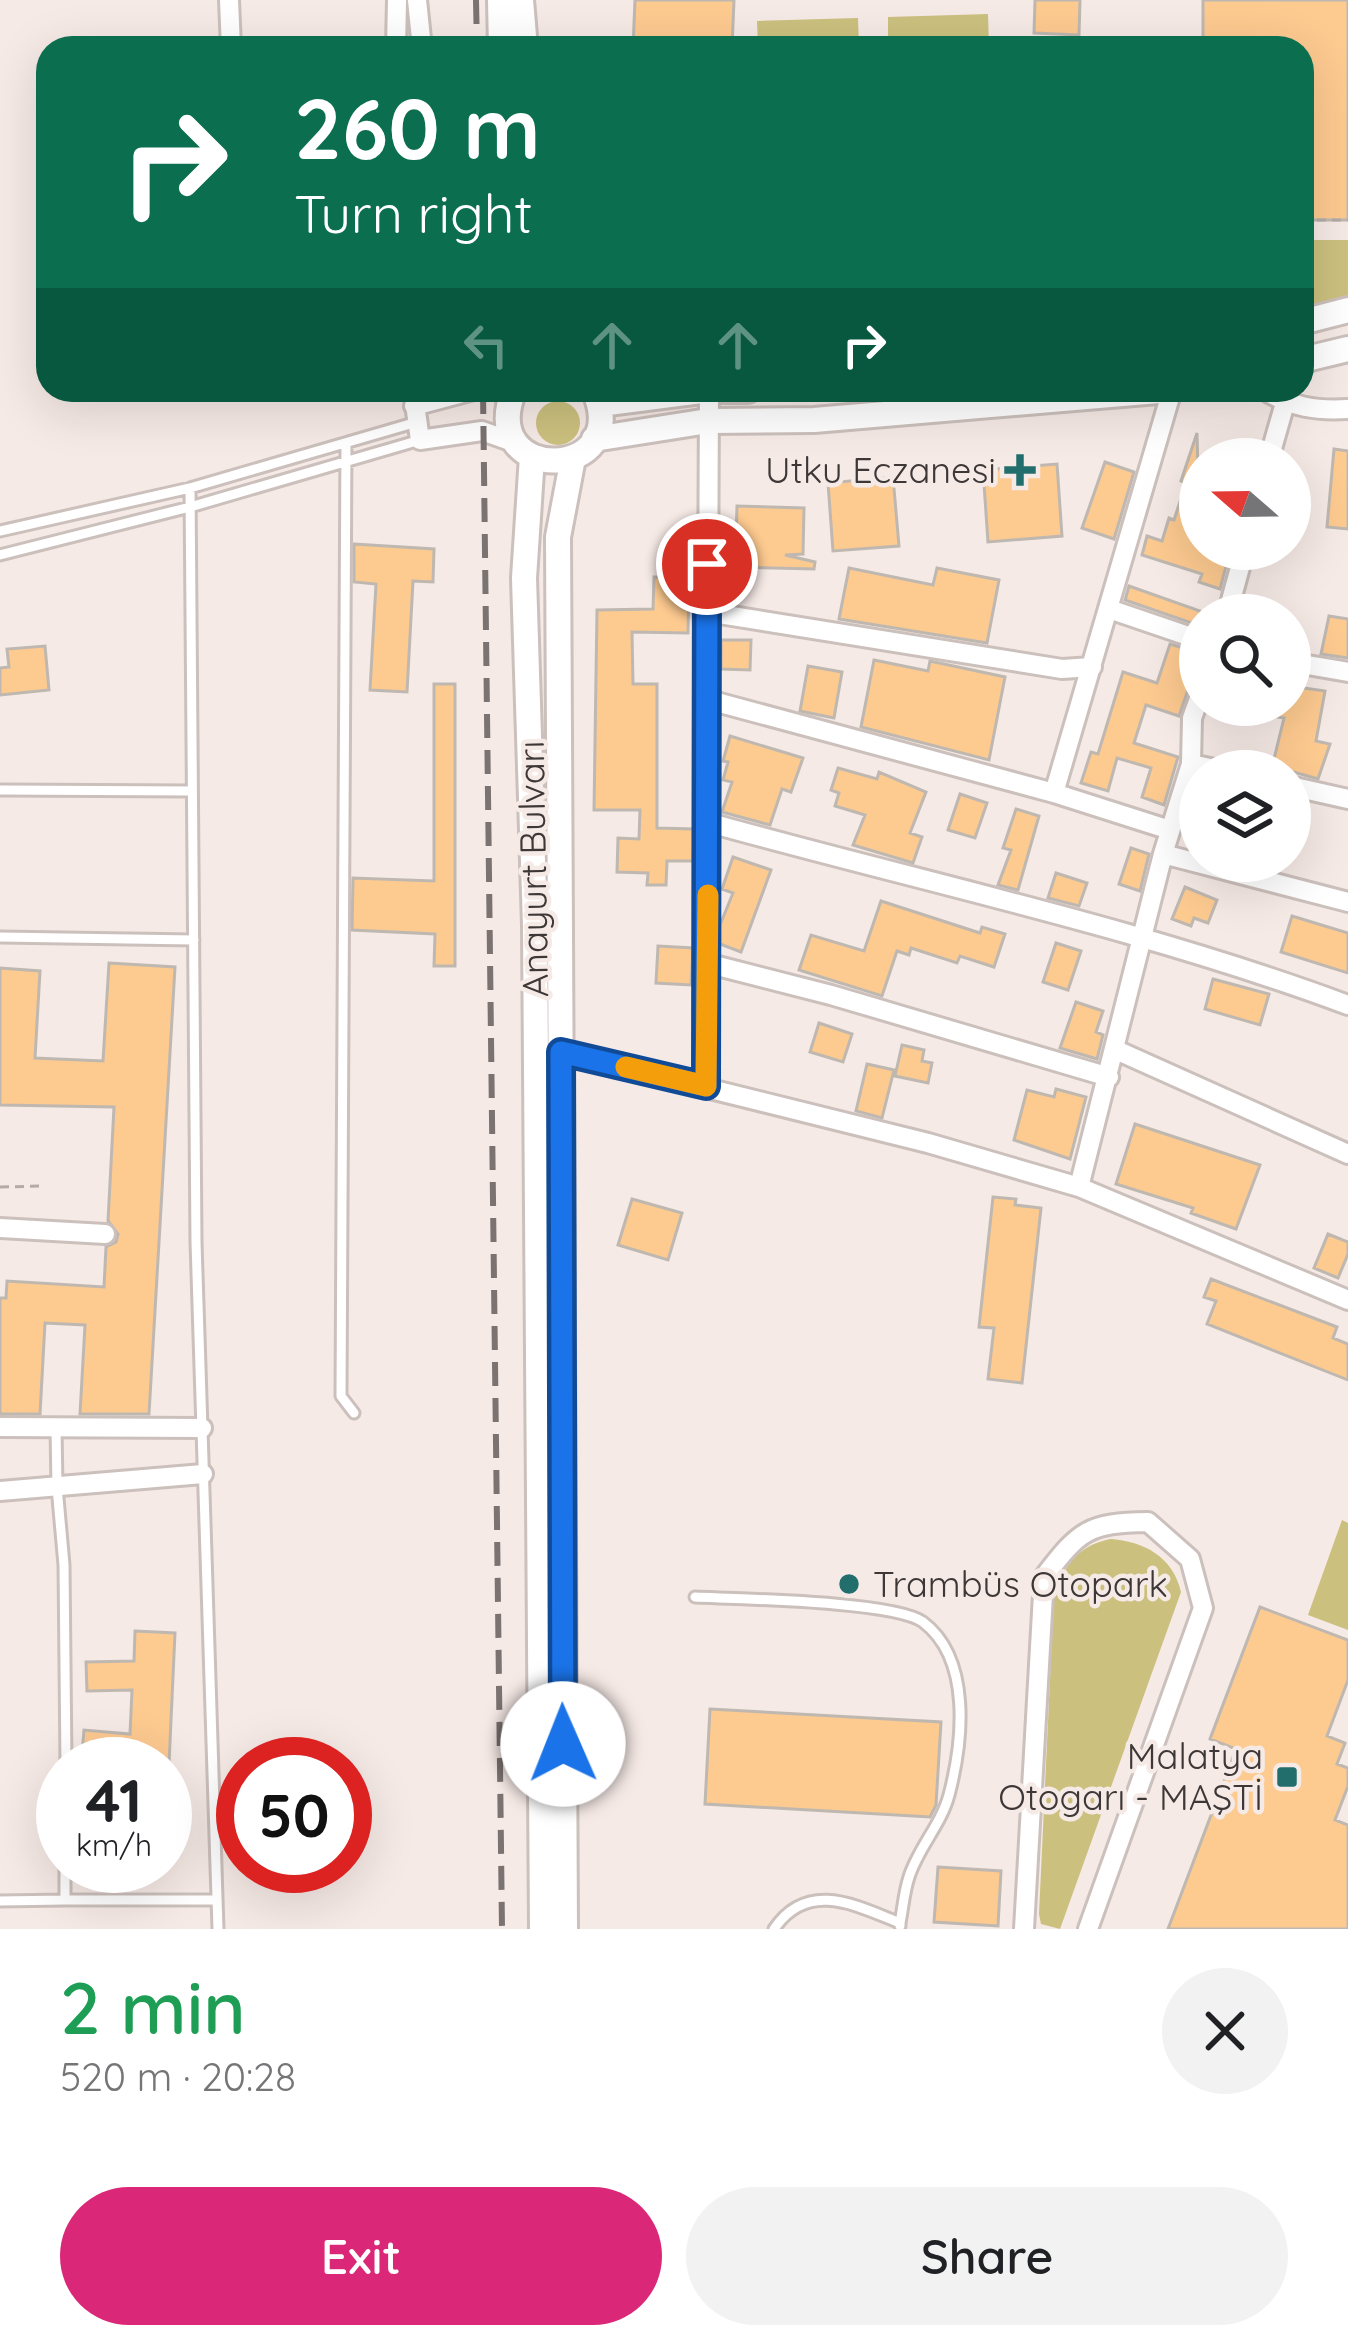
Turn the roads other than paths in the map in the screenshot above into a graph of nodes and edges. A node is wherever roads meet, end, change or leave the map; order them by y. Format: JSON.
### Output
{"nodes":[{"id":1,"x":229,"y":0,"type":"edge"},
{"id":2,"x":397,"y":0,"type":"edge"},
{"id":3,"x":417,"y":0,"type":"edge"},
{"id":4,"x":500,"y":0,"type":"edge"},
{"id":5,"x":521,"y":0,"type":"edge"},
{"id":6,"x":230,"y":36,"type":"edge"},
{"id":7,"x":396,"y":36,"type":"edge"},
{"id":8,"x":421,"y":36,"type":"edge"},
{"id":9,"x":501,"y":36,"type":"edge"},
{"id":10,"x":524,"y":36,"type":"edge"},
{"id":11,"x":1348,"y":310,"type":"edge"},
{"id":12,"x":1314,"y":319,"type":"edge"},
{"id":13,"x":1348,"y":349,"type":"edge"},
{"id":14,"x":1314,"y":357,"type":"edge"},
{"id":15,"x":506,"y":402,"type":"edge"},
{"id":16,"x":598,"y":402,"type":"edge"},
{"id":17,"x":709,"y":402,"type":"edge"},
{"id":18,"x":1028,"y":402,"type":"edge"},
{"id":19,"x":1168,"y":402,"type":"edge"},
{"id":20,"x":1282,"y":402,"type":"edge"},
{"id":21,"x":1285,"y":404,"type":"junction"},
{"id":22,"x":1348,"y":409,"type":"edge"},
{"id":23,"x":416,"y":414,"type":"edge"},
{"id":24,"x":708,"y":421,"type":"junction"},
{"id":25,"x":1275,"y":438,"type":"edge"},
{"id":26,"x":594,"y":439,"type":"junction"},
{"id":27,"x":346,"y":443,"type":"junction"},
{"id":28,"x":524,"y":450,"type":"junction"},
{"id":29,"x":572,"y":458,"type":"junction"},
{"id":30,"x":346,"y":463,"type":"junction"},
{"id":31,"x":190,"y":488,"type":"junction"},
{"id":32,"x":190,"y":507,"type":"junction"},
{"id":33,"x":0,"y":531,"type":"edge"},
{"id":34,"x":0,"y":555,"type":"edge"},
{"id":35,"x":1109,"y":609,"type":"junction"},
{"id":36,"x":707,"y":612,"type":"junction"},
{"id":37,"x":1179,"y":633,"type":"edge"},
{"id":38,"x":1311,"y":666,"type":"edge"},
{"id":39,"x":1092,"y":668,"type":"junction"},
{"id":40,"x":1348,"y":672,"type":"edge"},
{"id":41,"x":709,"y":700,"type":"junction"},
{"id":42,"x":0,"y":790,"type":"edge"},
{"id":43,"x":192,"y":790,"type":"junction"},
{"id":44,"x":1311,"y":791,"type":"edge"},
{"id":45,"x":1054,"y":794,"type":"junction"},
{"id":46,"x":1348,"y":800,"type":"edge"},
{"id":47,"x":1179,"y":802,"type":"edge"},
{"id":48,"x":710,"y":824,"type":"junction"},
{"id":49,"x":1170,"y":830,"type":"junction"},
{"id":50,"x":1163,"y":854,"type":"junction"},
{"id":51,"x":1348,"y":902,"type":"edge"},
{"id":52,"x":0,"y":937,"type":"edge"},
{"id":53,"x":1141,"y":939,"type":"junction"},
{"id":54,"x":194,"y":940,"type":"junction"},
{"id":55,"x":706,"y":963,"type":"junction"},
{"id":56,"x":1348,"y":1005,"type":"edge"},
{"id":57,"x":1116,"y":1050,"type":"junction"},
{"id":58,"x":561,"y":1052,"type":"junction"},
{"id":59,"x":1109,"y":1077,"type":"junction"},
{"id":60,"x":706,"y":1086,"type":"junction"},
{"id":61,"x":1348,"y":1154,"type":"edge"},
{"id":62,"x":1079,"y":1187,"type":"junction"},
{"id":63,"x":0,"y":1228,"type":"edge"},
{"id":64,"x":105,"y":1234,"type":"dead end"},
{"id":65,"x":1348,"y":1300,"type":"edge"},
{"id":66,"x":354,"y":1413,"type":"dead end"},
{"id":67,"x":56,"y":1426,"type":"junction"},
{"id":68,"x":0,"y":1427,"type":"edge"},
{"id":69,"x":202,"y":1428,"type":"junction"},
{"id":70,"x":203,"y":1474,"type":"junction"},
{"id":71,"x":56,"y":1487,"type":"junction"},
{"id":72,"x":0,"y":1492,"type":"edge"},
{"id":73,"x":695,"y":1597,"type":"dead end"},
{"id":74,"x":66,"y":1737,"type":"edge"},
{"id":75,"x":65,"y":1893,"type":"edge"},
{"id":76,"x":65,"y":1900,"type":"junction"},
{"id":77,"x":217,"y":1900,"type":"junction"},
{"id":78,"x":0,"y":1901,"type":"edge"},
{"id":79,"x":900,"y":1926,"type":"edge"},
{"id":80,"x":218,"y":1929,"type":"edge"},
{"id":81,"x":542,"y":1929,"type":"edge"},
{"id":82,"x":565,"y":1929,"type":"edge"},
{"id":83,"x":774,"y":1929,"type":"edge"},
{"id":84,"x":1024,"y":1929,"type":"edge"},
{"id":85,"x":1088,"y":1929,"type":"edge"}],
"edges":[{"from":1,"to":6,"type":"street"},
{"from":2,"to":7,"type":"street"},
{"from":3,"to":8,"type":"street"},
{"from":4,"to":9,"type":"main road"},
{"from":5,"to":10,"type":"main road"},
{"from":11,"to":12,"type":"main road"},
{"from":13,"to":14,"type":"main road"},
{"from":15,"to":28,"type":"main road","name":"Anayurt Bulvarı"},
{"from":16,"to":26,"type":"main road"},
{"from":17,"to":24,"type":"street"},
{"from":18,"to":24,"type":"main road"},
{"from":19,"to":35,"type":"street"},
{"from":20,"to":21,"type":"street"},
{"from":21,"to":22,"type":"street"},
{"from":21,"to":25,"type":"street"},
{"from":23,"to":27,"type":"lane"},
{"from":23,"to":28,"type":"street"},
{"from":23,"to":30,"type":"lane"},
{"from":24,"to":26,"type":"main road"},
{"from":24,"to":36,"type":"street"},
{"from":26,"to":29,"type":"main road"},
{"from":27,"to":30,"type":"lane"},
{"from":27,"to":31,"type":"lane"},
{"from":28,"to":29,"type":"main road"},
{"from":28,"to":81,"type":"main road","name":"Anayurt Bulvarı"},
{"from":29,"to":58,"type":"main road","name":"Anayurt Bulvarı"},
{"from":30,"to":32,"type":"lane"},
{"from":30,"to":66,"type":"lane"},
{"from":31,"to":32,"type":"lane"},
{"from":31,"to":33,"type":"lane"},
{"from":32,"to":34,"type":"lane"},
{"from":32,"to":43,"type":"lane"},
{"from":35,"to":37,"type":"street"},
{"from":35,"to":39,"type":"street"},
{"from":36,"to":39,"type":"street"},
{"from":36,"to":41,"type":"street"},
{"from":38,"to":40,"type":"street"},
{"from":39,"to":45,"type":"street"},
{"from":41,"to":45,"type":"street"},
{"from":41,"to":48,"type":"street"},
{"from":42,"to":43,"type":"lane"},
{"from":43,"to":54,"type":"lane"},
{"from":44,"to":46,"type":"street"},
{"from":45,"to":49,"type":"street"},
{"from":47,"to":49,"type":"street"},
{"from":48,"to":53,"type":"street"},
{"from":48,"to":55,"type":"street"},
{"from":49,"to":50,"type":"street"},
{"from":50,"to":51,"type":"street"},
{"from":50,"to":53,"type":"street"},
{"from":52,"to":54,"type":"lane"},
{"from":53,"to":56,"type":"street"},
{"from":53,"to":57,"type":"street"},
{"from":54,"to":69,"type":"lane"},
{"from":55,"to":59,"type":"street"},
{"from":55,"to":60,"type":"street"},
{"from":57,"to":59,"type":"street"},
{"from":57,"to":61,"type":"street"},
{"from":58,"to":60,"type":"street"},
{"from":58,"to":82,"type":"main road","name":"Anayurt Bulvarı"},
{"from":59,"to":62,"type":"street"},
{"from":60,"to":62,"type":"street"},
{"from":62,"to":65,"type":"street"},
{"from":63,"to":64,"type":"street"},
{"from":67,"to":68,"type":"street"},
{"from":67,"to":69,"type":"street"},
{"from":67,"to":71,"type":"lane"},
{"from":69,"to":70,"type":"lane"},
{"from":70,"to":71,"type":"street"},
{"from":70,"to":77,"type":"lane"},
{"from":71,"to":72,"type":"street"},
{"from":71,"to":74,"type":"lane"},
{"from":73,"to":79,"type":"lane"},
{"from":75,"to":76,"type":"lane"},
{"from":76,"to":77,"type":"lane"},
{"from":76,"to":78,"type":"lane"},
{"from":77,"to":80,"type":"lane"},
{"from":79,"to":83,"type":"lane"},
{"from":84,"to":85,"type":"street"}]}
